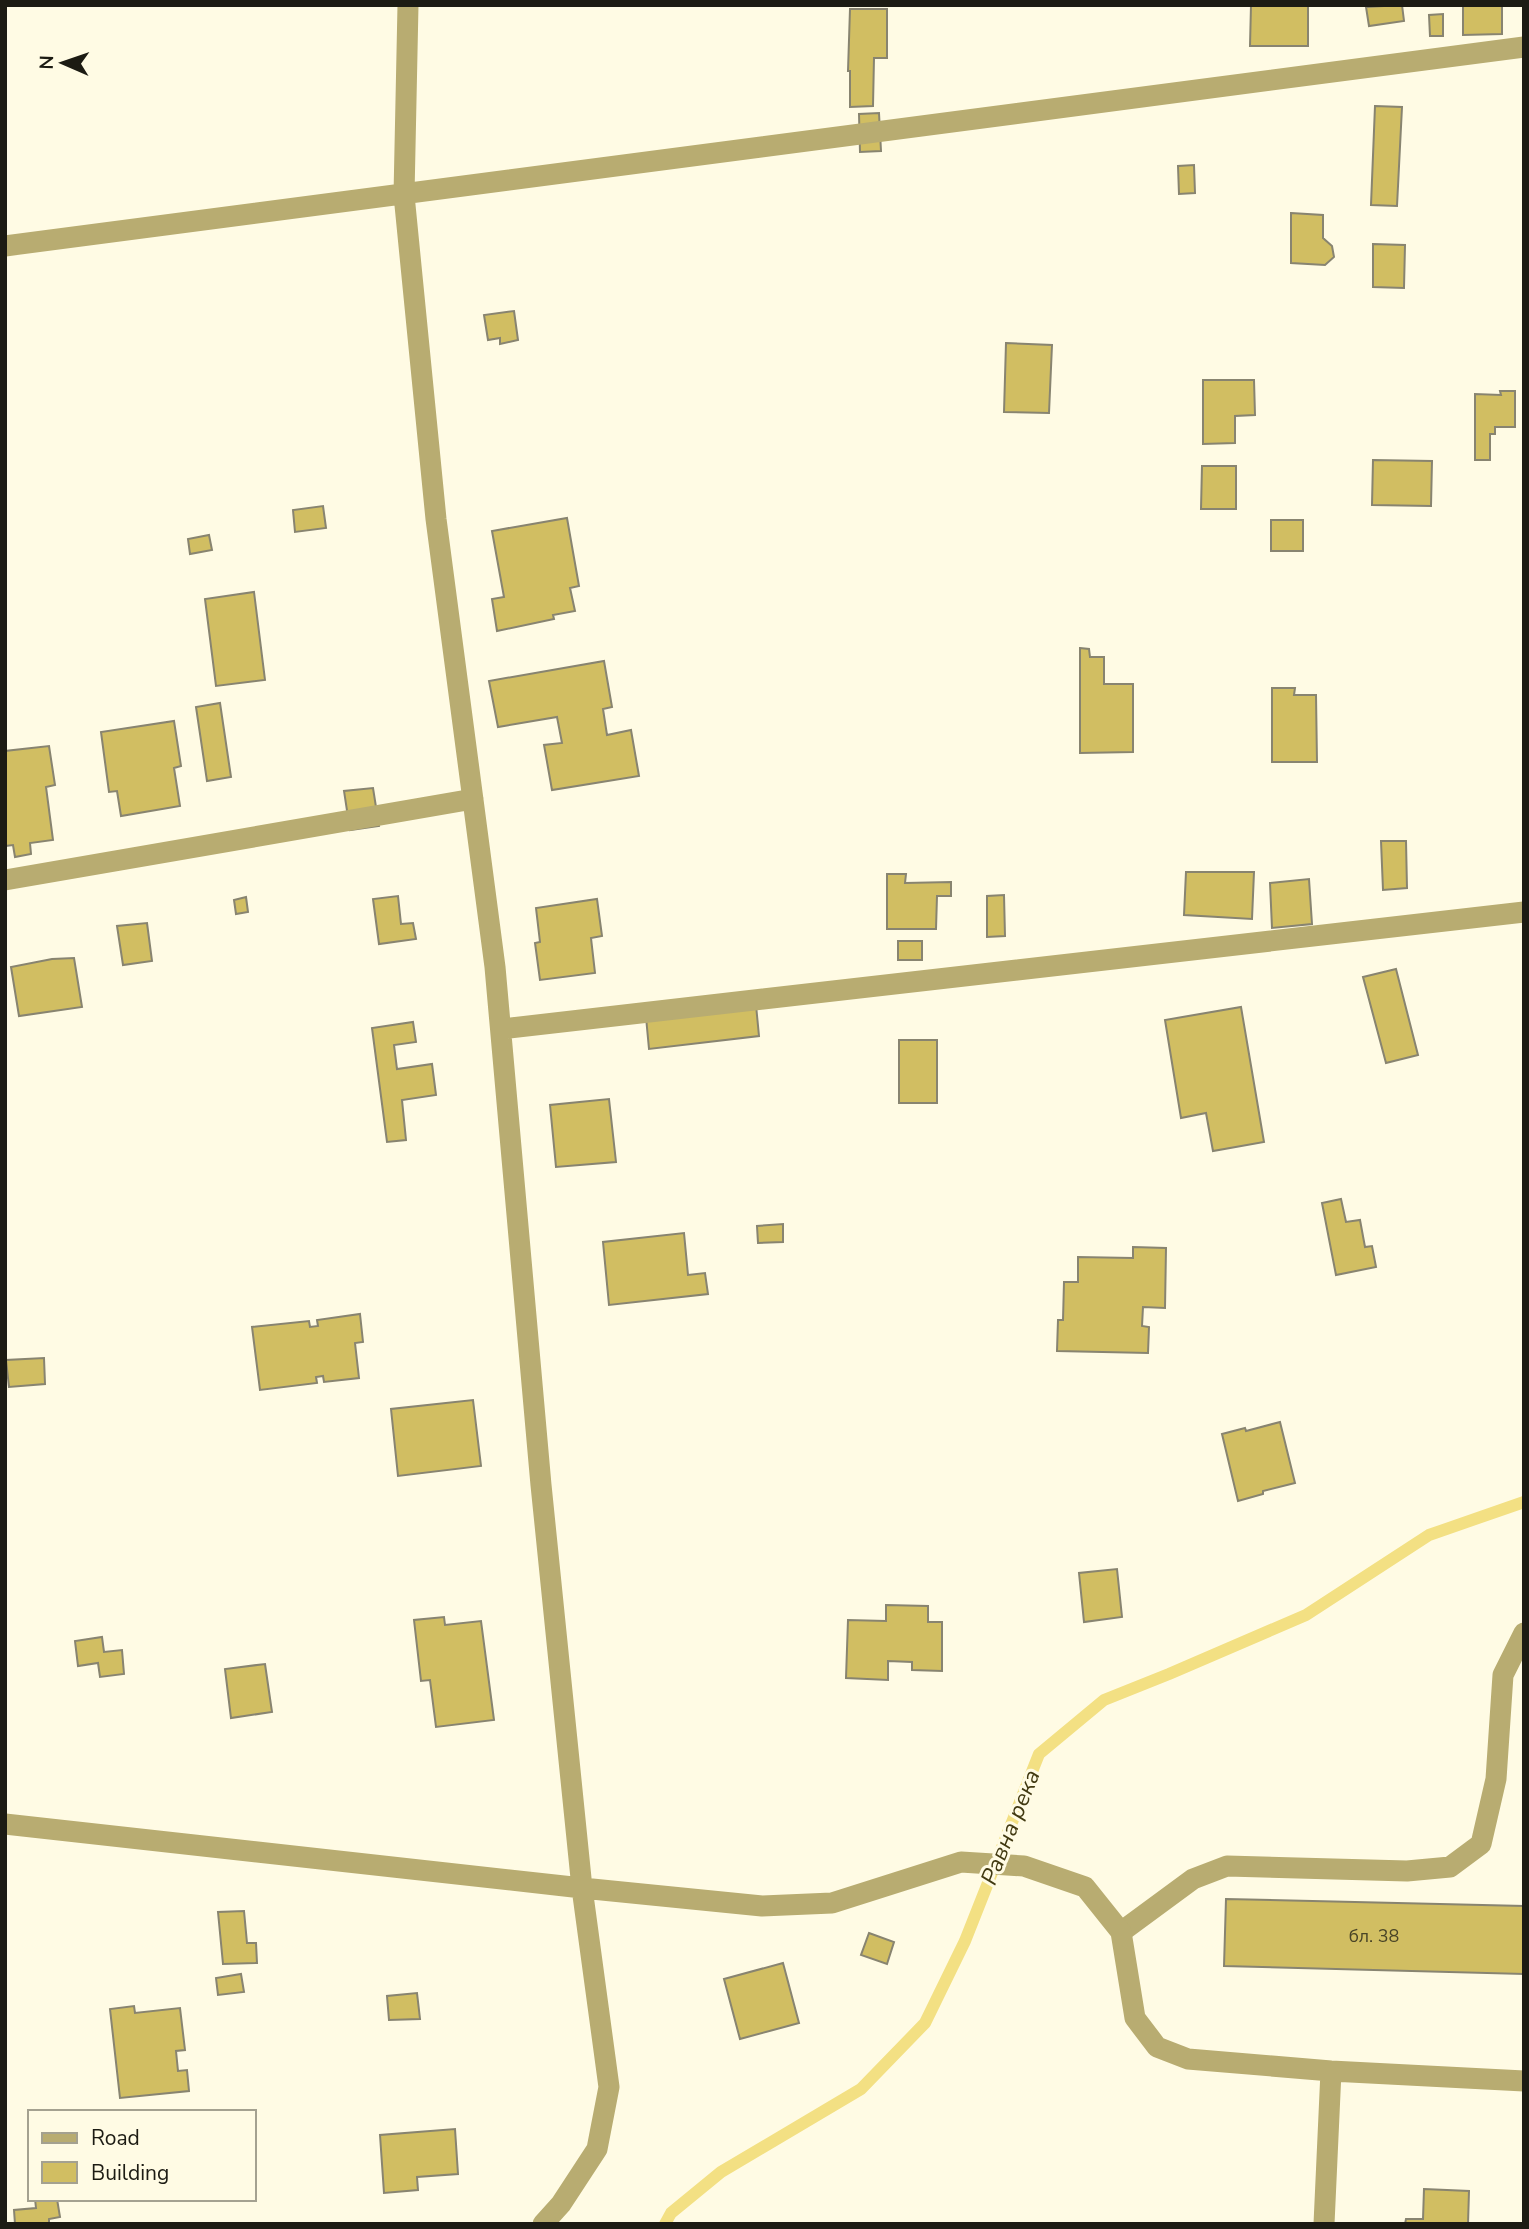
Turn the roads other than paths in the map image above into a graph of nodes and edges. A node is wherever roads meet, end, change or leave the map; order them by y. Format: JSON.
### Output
{"nodes":[{"id":1,"x":408,"y":5,"type":"edge"},
{"id":2,"x":1524,"y":47,"type":"edge"},
{"id":3,"x":404,"y":195,"type":"junction"},
{"id":4,"x":5,"y":246,"type":"edge"},
{"id":5,"x":473,"y":799,"type":"junction"},
{"id":6,"x":5,"y":880,"type":"edge"},
{"id":7,"x":1524,"y":912,"type":"edge"},
{"id":8,"x":501,"y":1029,"type":"junction"},
{"id":9,"x":1524,"y":1633,"type":"edge"},
{"id":10,"x":5,"y":1824,"type":"edge"},
{"id":11,"x":582,"y":1888,"type":"junction"},
{"id":12,"x":1121,"y":1932,"type":"junction"},
{"id":13,"x":1331,"y":2071,"type":"junction"},
{"id":14,"x":1524,"y":2081,"type":"edge"},
{"id":15,"x":543,"y":2224,"type":"edge"},
{"id":16,"x":1324,"y":2224,"type":"edge"}],
"edges":[{"from":1,"to":3,"type":"street"},
{"from":2,"to":3,"type":"street"},
{"from":3,"to":4,"type":"street"},
{"from":3,"to":5,"type":"street"},
{"from":5,"to":6,"type":"street"},
{"from":5,"to":8,"type":"street"},
{"from":7,"to":8,"type":"street"},
{"from":8,"to":11,"type":"street"},
{"from":9,"to":12,"type":"street"},
{"from":10,"to":11,"type":"street"},
{"from":11,"to":12,"type":"street"},
{"from":11,"to":15,"type":"street"},
{"from":12,"to":13,"type":"street"},
{"from":13,"to":14,"type":"street"},
{"from":13,"to":16,"type":"street"}]}
